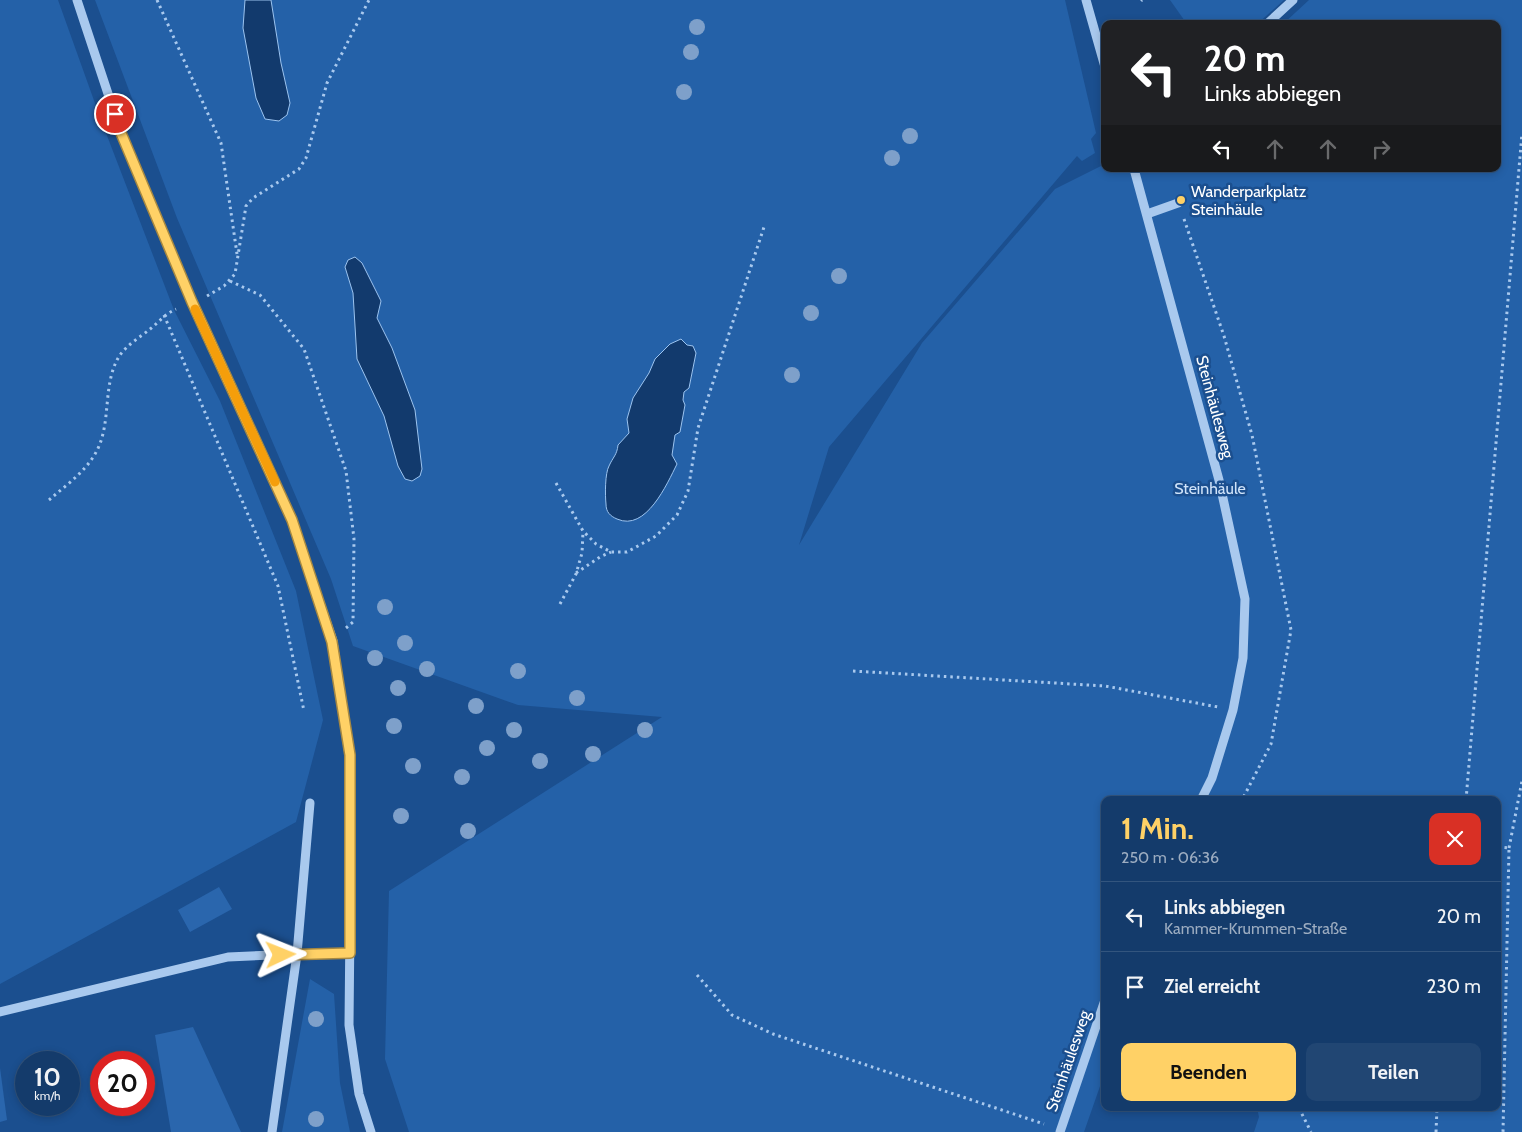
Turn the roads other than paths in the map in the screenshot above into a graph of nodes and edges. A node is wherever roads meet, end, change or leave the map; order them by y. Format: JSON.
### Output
{"nodes":[{"id":1,"x":77,"y":0,"type":"edge"},
{"id":2,"x":1086,"y":0,"type":"edge"},
{"id":3,"x":1293,"y":0,"type":"edge"},
{"id":4,"x":1271,"y":20,"type":"edge"},
{"id":5,"x":1101,"y":53,"type":"edge"},
{"id":6,"x":1135,"y":172,"type":"edge"},
{"id":7,"x":1178,"y":203,"type":"road end"},
{"id":8,"x":1147,"y":214,"type":"junction"},
{"id":9,"x":1203,"y":796,"type":"edge"},
{"id":10,"x":310,"y":803,"type":"dead end"},
{"id":11,"x":350,"y":953,"type":"junction"},
{"id":12,"x":296,"y":954,"type":"junction"},
{"id":13,"x":0,"y":1012,"type":"edge"},
{"id":14,"x":1101,"y":1012,"type":"edge"},
{"id":15,"x":1060,"y":1131,"type":"edge"},
{"id":16,"x":272,"y":1132,"type":"edge"},
{"id":17,"x":371,"y":1132,"type":"edge"}],
"edges":[{"from":1,"to":11,"type":"street"},
{"from":2,"to":5,"type":"street"},
{"from":3,"to":4,"type":"street"},
{"from":6,"to":8,"type":"street","name":"Steinhäulesweg"},
{"from":7,"to":8,"type":"street"},
{"from":8,"to":9,"type":"street","name":"Steinhäulesweg"},
{"from":10,"to":12,"type":"street"},
{"from":11,"to":12,"type":"street"},
{"from":11,"to":17,"type":"street"},
{"from":12,"to":13,"type":"street"},
{"from":12,"to":16,"type":"street"},
{"from":14,"to":15,"type":"street","name":"Steinhäulesweg"}]}
